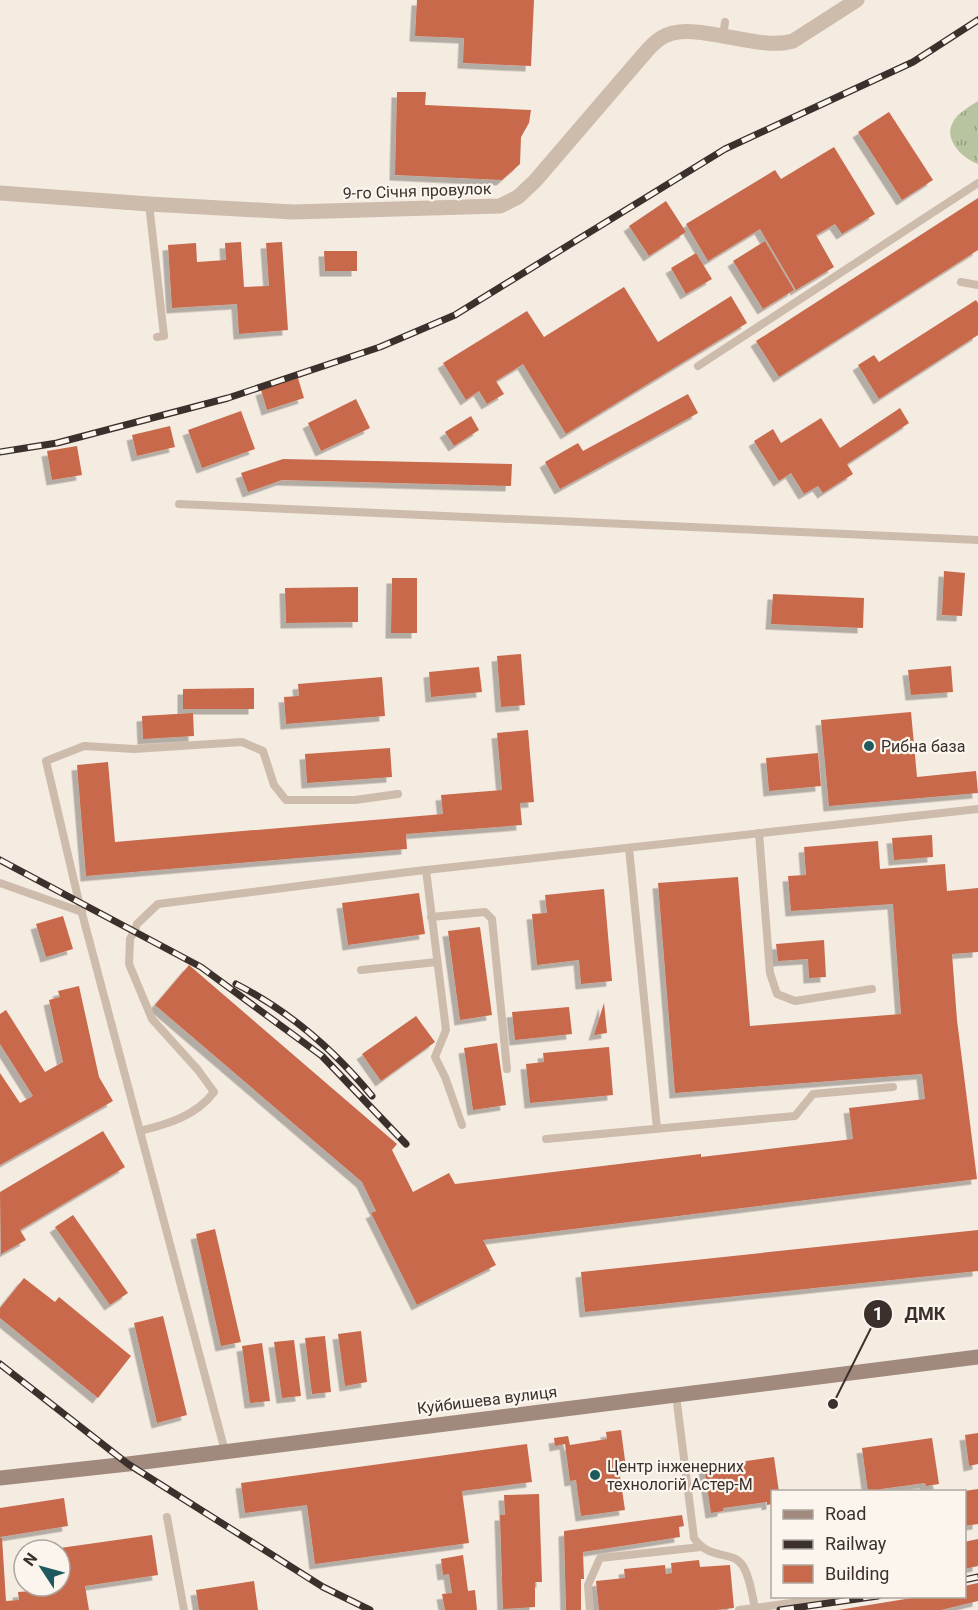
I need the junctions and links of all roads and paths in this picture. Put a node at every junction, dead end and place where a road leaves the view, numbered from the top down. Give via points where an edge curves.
1 (857, 0) edge
2 (978, 183) edge
3 (0, 193) edge
4 (149, 204) junction
5 (961, 282) dead end
6 (978, 285) edge
7 (157, 337) dead end
8 (698, 366) dead end
9 (179, 504) dead end
10 (978, 540) edge
11 (398, 794) dead end
12 (978, 809) edge
13 (759, 833) junction
14 (629, 848) junction
15 (426, 870) junction
16 (0, 883) edge
17 (82, 912) junction
18 (431, 917) junction
19 (437, 962) junction
20 (361, 970) dead end
21 (872, 989) dead end
22 (507, 1069) dead end
23 (893, 1087) dead end
24 (462, 1125) dead end
25 (657, 1128) junction
26 (140, 1131) junction
27 (546, 1139) dead end
28 (978, 1357) edge
29 (676, 1395) junction
30 (225, 1451) junction
31 (0, 1478) edge
32 (167, 1517) dead end
33 (701, 1547) junction
34 (827, 1598) edge
35 (755, 1608) junction
36 (184, 1610) edge
37 (590, 1610) edge
38 (740, 1610) edge

1 - 4 street, 9-го Січня провулок via 783,44 769,44 724,29 662,37 535,181 518,197 500,206 293,212
2 - 8 lane
3 - 4 street, 9-го Січня провулок
4 - 7 lane via 164,336
5 - 6 lane
9 - 10 lane
11 - 17 lane via 355,800 286,800 274,784 263,751 242,742 134,748 84,746 46,761
12 - 13 lane
13 - 14 lane
13 - 21 lane via 770,974 777,994 795,1001
14 - 15 lane
14 - 25 lane
15 - 18 lane
15 - 26 lane via 158,904 137,924 130,939 129,964 152,1019 214,1092 204,1104 171,1124
16 - 17 lane
17 - 26 lane
18 - 19 lane
18 - 22 lane via 485,912 492,919
19 - 20 lane
19 - 24 lane via 446,1030 435,1057
23 - 25 lane via 813,1094 795,1116
25 - 27 lane
26 - 30 lane
28 - 29 main road, Куйбишева вулиця
29 - 30 main road, Куйбишева вулиця
29 - 33 lane via 694,1538
30 - 31 main road, Куйбишева вулиця
32 - 36 lane
33 - 35 lane via 737,1559 744,1567
33 - 37 lane via 600,1558 588,1585
34 - 35 lane
35 - 38 lane

